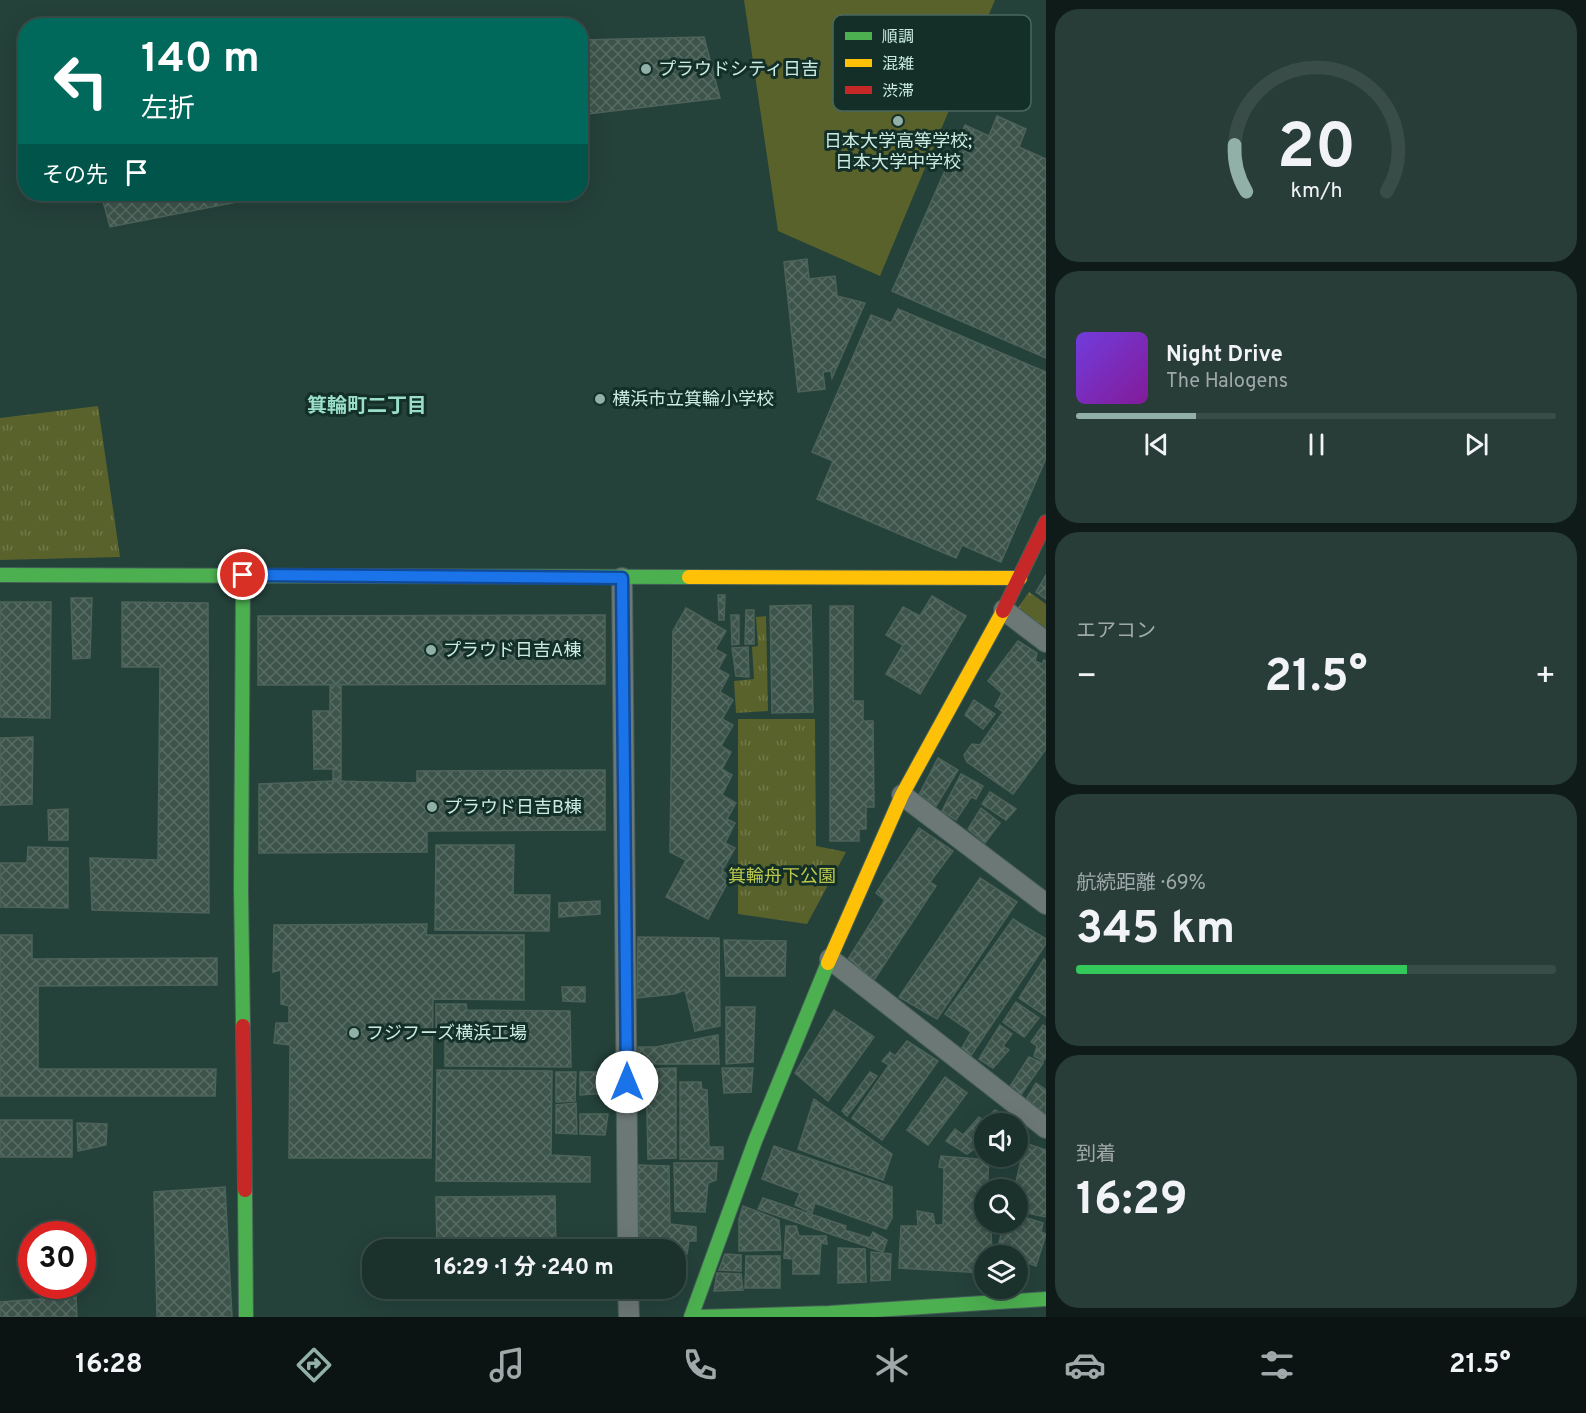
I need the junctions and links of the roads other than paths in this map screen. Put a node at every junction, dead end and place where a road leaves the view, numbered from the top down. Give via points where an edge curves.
1 (1046, 522) edge
2 (0, 575) edge
3 (243, 575) junction
4 (622, 578) junction
5 (1020, 578) junction
6 (1004, 610) junction
7 (1046, 642) edge
8 (902, 795) junction
9 (1046, 904) edge
10 (830, 959) junction
11 (1046, 1128) edge
12 (628, 1239) edge
13 (628, 1299) edge
14 (1046, 1299) edge
15 (829, 1315) edge
16 (246, 1317) edge
17 (628, 1317) edge
18 (691, 1317) edge
19 (697, 1317) edge

1 - 5 street
2 - 3 street
3 - 4 street
3 - 16 street via 241,890
4 - 5 street
4 - 12 street
5 - 6 street
6 - 7 street
6 - 8 street
8 - 9 street
8 - 10 street
10 - 11 street
10 - 18 street via 755,1141
13 - 17 street
14 - 15 street
15 - 19 street

